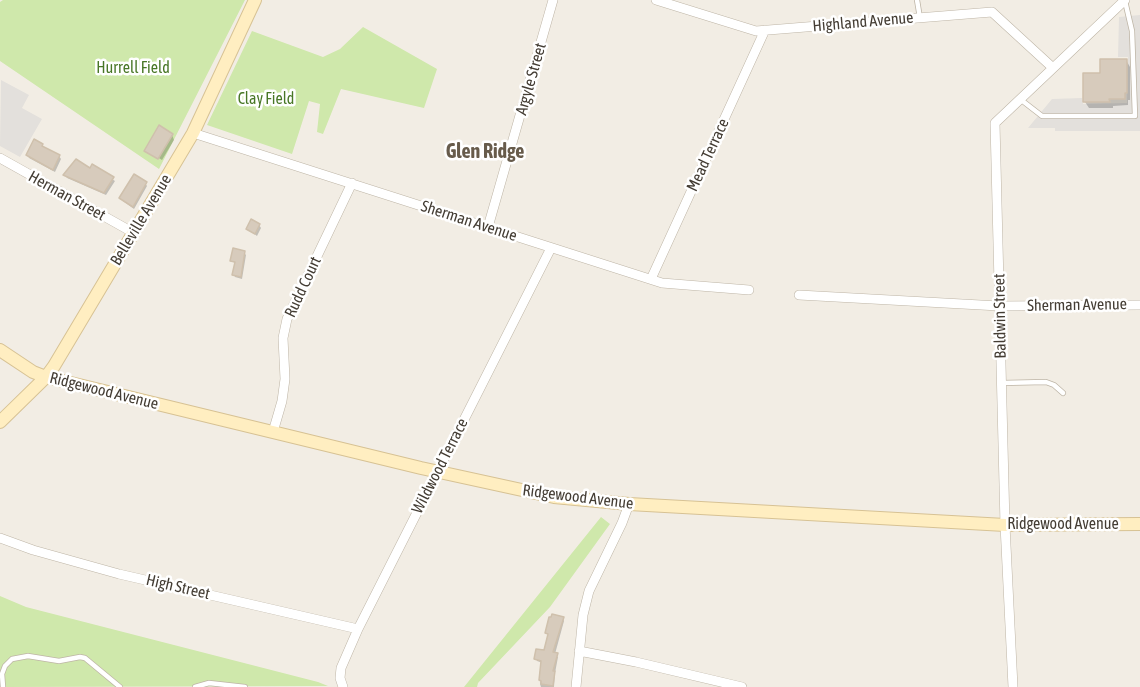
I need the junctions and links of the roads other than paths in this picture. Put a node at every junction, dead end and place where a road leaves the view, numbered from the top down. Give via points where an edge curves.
1 (255, 0) edge
2 (553, 0) edge
3 (656, 0) edge
4 (917, 0) edge
5 (1125, 0) edge
6 (990, 1) edge
7 (992, 12) junction
8 (920, 18) junction
9 (765, 30) junction
10 (1053, 68) junction
11 (1020, 99) junction
12 (193, 133) junction
13 (0, 158) edge
14 (352, 183) junction
15 (488, 227) junction
16 (134, 233) junction
17 (550, 248) junction
18 (651, 279) junction
19 (749, 290) dead end
20 (799, 295) dead end
21 (1140, 304) edge
22 (999, 306) junction
23 (0, 350) edge
24 (46, 377) junction
25 (1001, 383) junction
26 (1064, 393) dead end
27 (0, 422) edge
28 (273, 432) junction
29 (437, 471) junction
30 (624, 503) junction
31 (1140, 524) edge
32 (1005, 525) junction
33 (0, 538) edge
34 (358, 629) junction
35 (579, 651) junction
36 (3, 687) edge
37 (120, 687) edge
38 (195, 687) edge
39 (245, 687) edge
40 (343, 687) edge
41 (576, 687) edge
42 (742, 687) edge
43 (1012, 687) edge

1 - 12 street, Belleville Avenue
2 - 15 street, Argyle Street
3 - 9 street, Highland Avenue via 756,31
4 - 8 lane
5 - 10 street, Baldwin Street
5 - 11 lane via 1132,31 1135,116 1041,116
6 - 7 street
7 - 8 street, Highland Avenue
7 - 10 street
8 - 9 street, Highland Avenue
9 - 18 street, Mead Terrace
10 - 11 street, Baldwin Street
11 - 22 street, Baldwin Street via 995,123
12 - 14 street, Sherman Avenue
12 - 16 street, Belleville Avenue
13 - 16 street, Herman Street
14 - 15 street, Sherman Avenue
14 - 28 street, Rudd Court via 287,319 283,338 285,380
15 - 17 street, Sherman Avenue
16 - 24 street, Belleville Avenue
17 - 18 street, Sherman Avenue
17 - 29 street, Wildwood Terrace
18 - 19 street, Sherman Avenue
20 - 22 street, Sherman Avenue
21 - 22 street, Sherman Avenue
22 - 25 street, Baldwin Street
23 - 24 street, Ridgewood Avenue
24 - 27 street, Belleville Avenue
24 - 28 street, Ridgewood Avenue
25 - 26 lane via 1046,382
25 - 32 street, Baldwin Street
28 - 29 street, Ridgewood Avenue
29 - 30 street, Ridgewood Avenue via 539,494
29 - 34 street, Wildwood Terrace
30 - 32 street, Ridgewood Avenue
30 - 35 street via 622,523 590,591
31 - 32 street, Ridgewood Avenue
32 - 43 street, Baldwin Street
33 - 34 street, High Street via 119,574
34 - 40 street, Wildwood Terrace via 341,668
35 - 41 street
35 - 42 street
36 - 37 lane via 5,666 12,659 28,656 58,661 85,658
38 - 39 lane via 209,682

